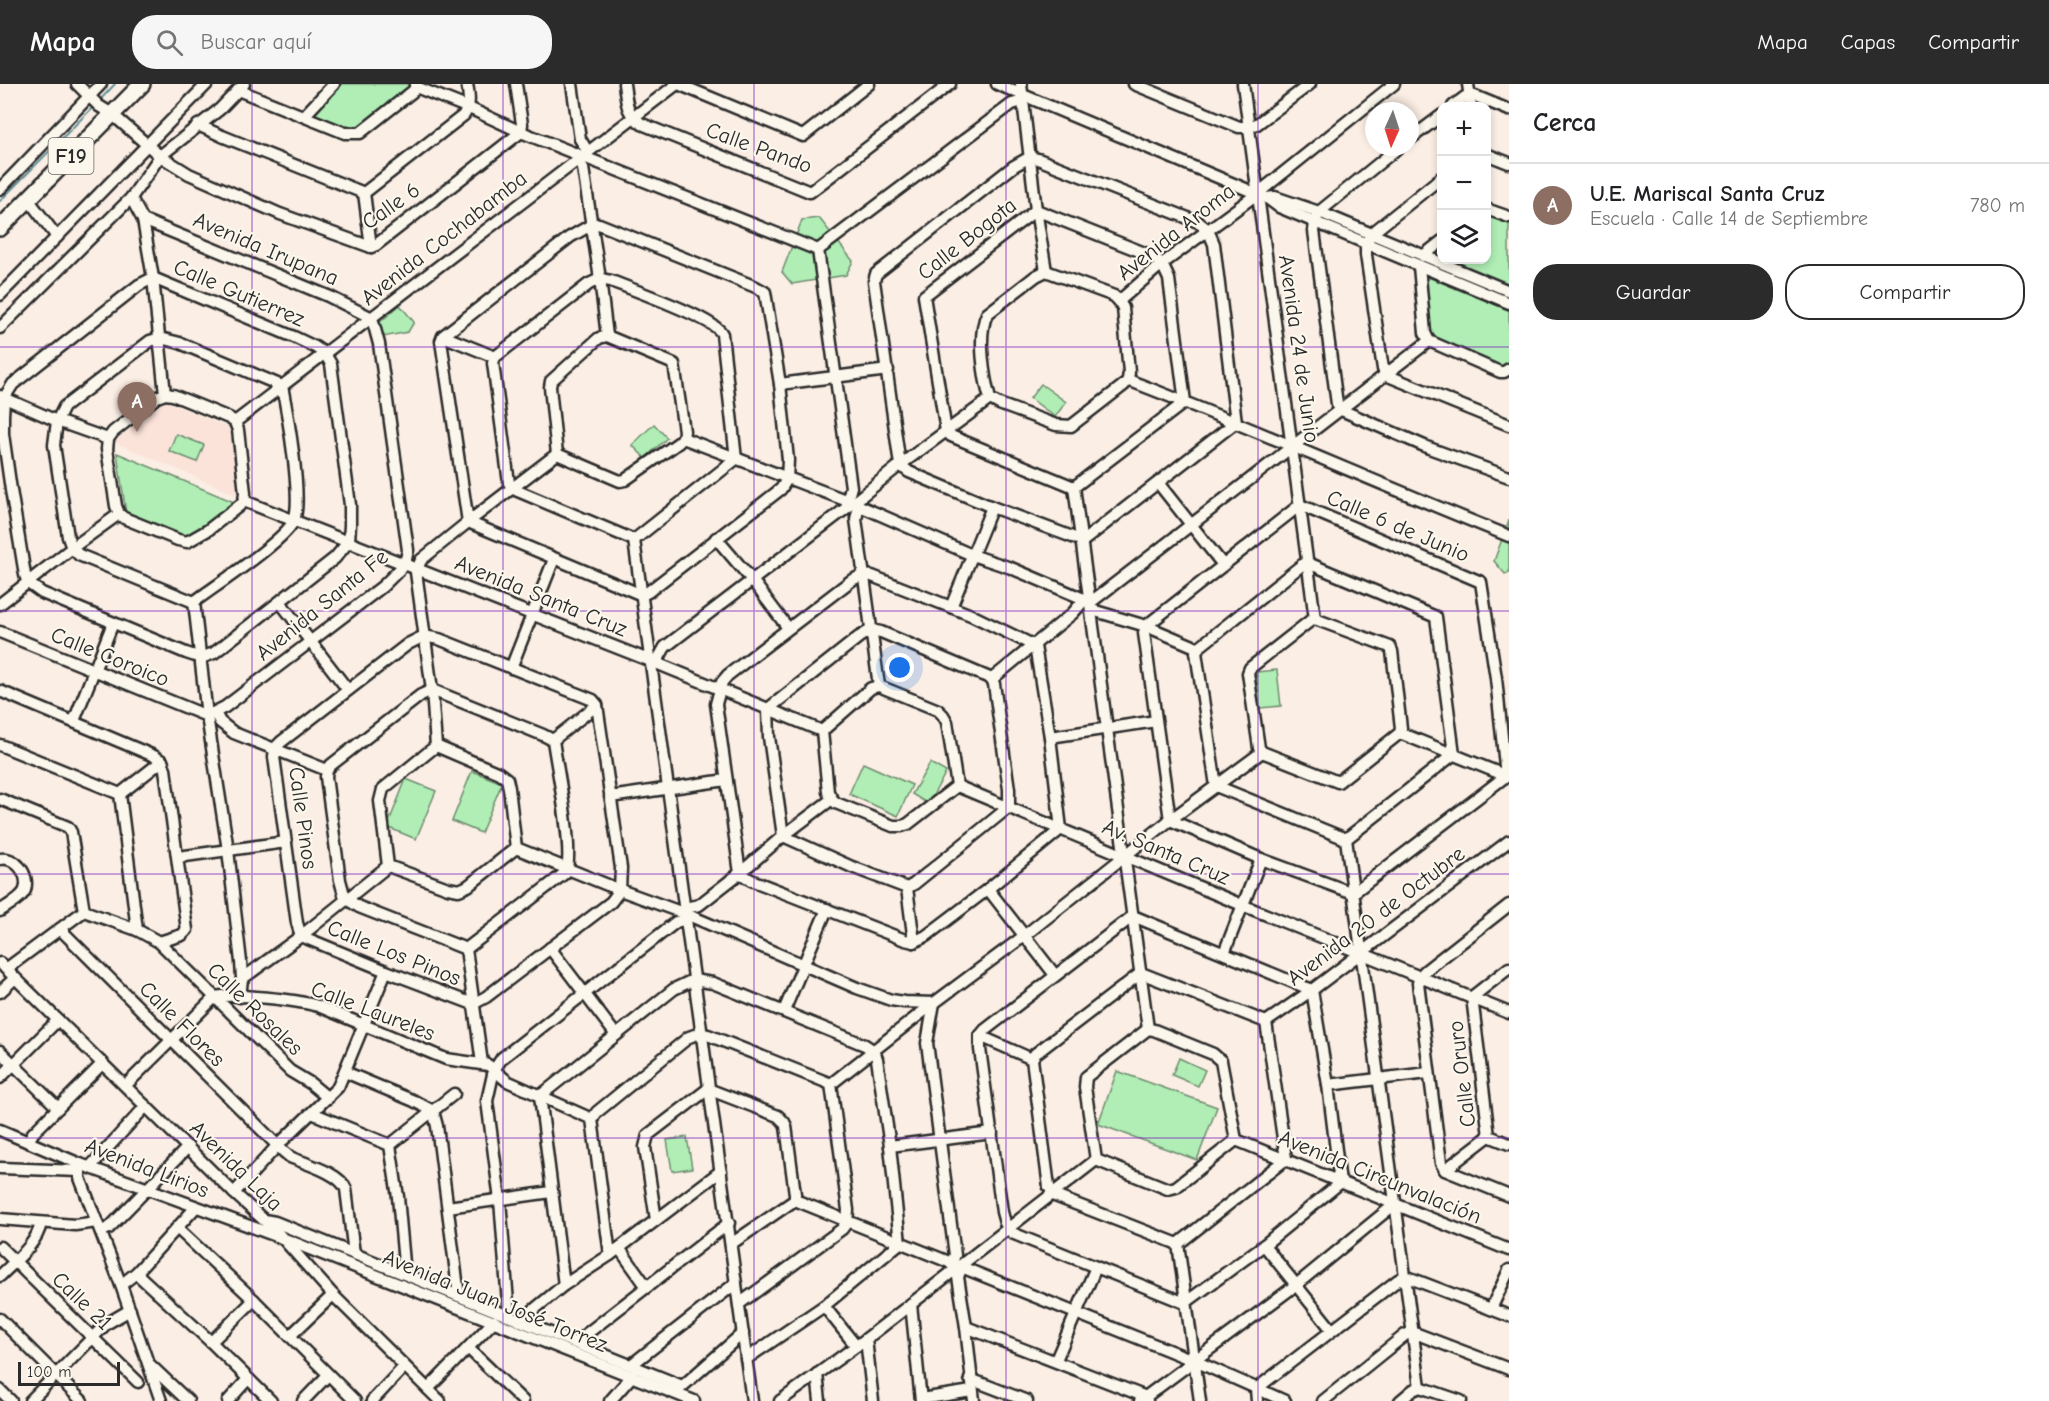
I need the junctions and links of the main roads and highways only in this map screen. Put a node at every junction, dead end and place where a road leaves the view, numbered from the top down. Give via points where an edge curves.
1 (130, 84) edge
2 (142, 84) edge
3 (100, 106) junction
4 (0, 216) edge
5 (0, 228) edge

1 - 3 highway, F19
2 - 3 highway, F19
3 - 4 highway, F19
3 - 5 highway, F19 via 28,199

